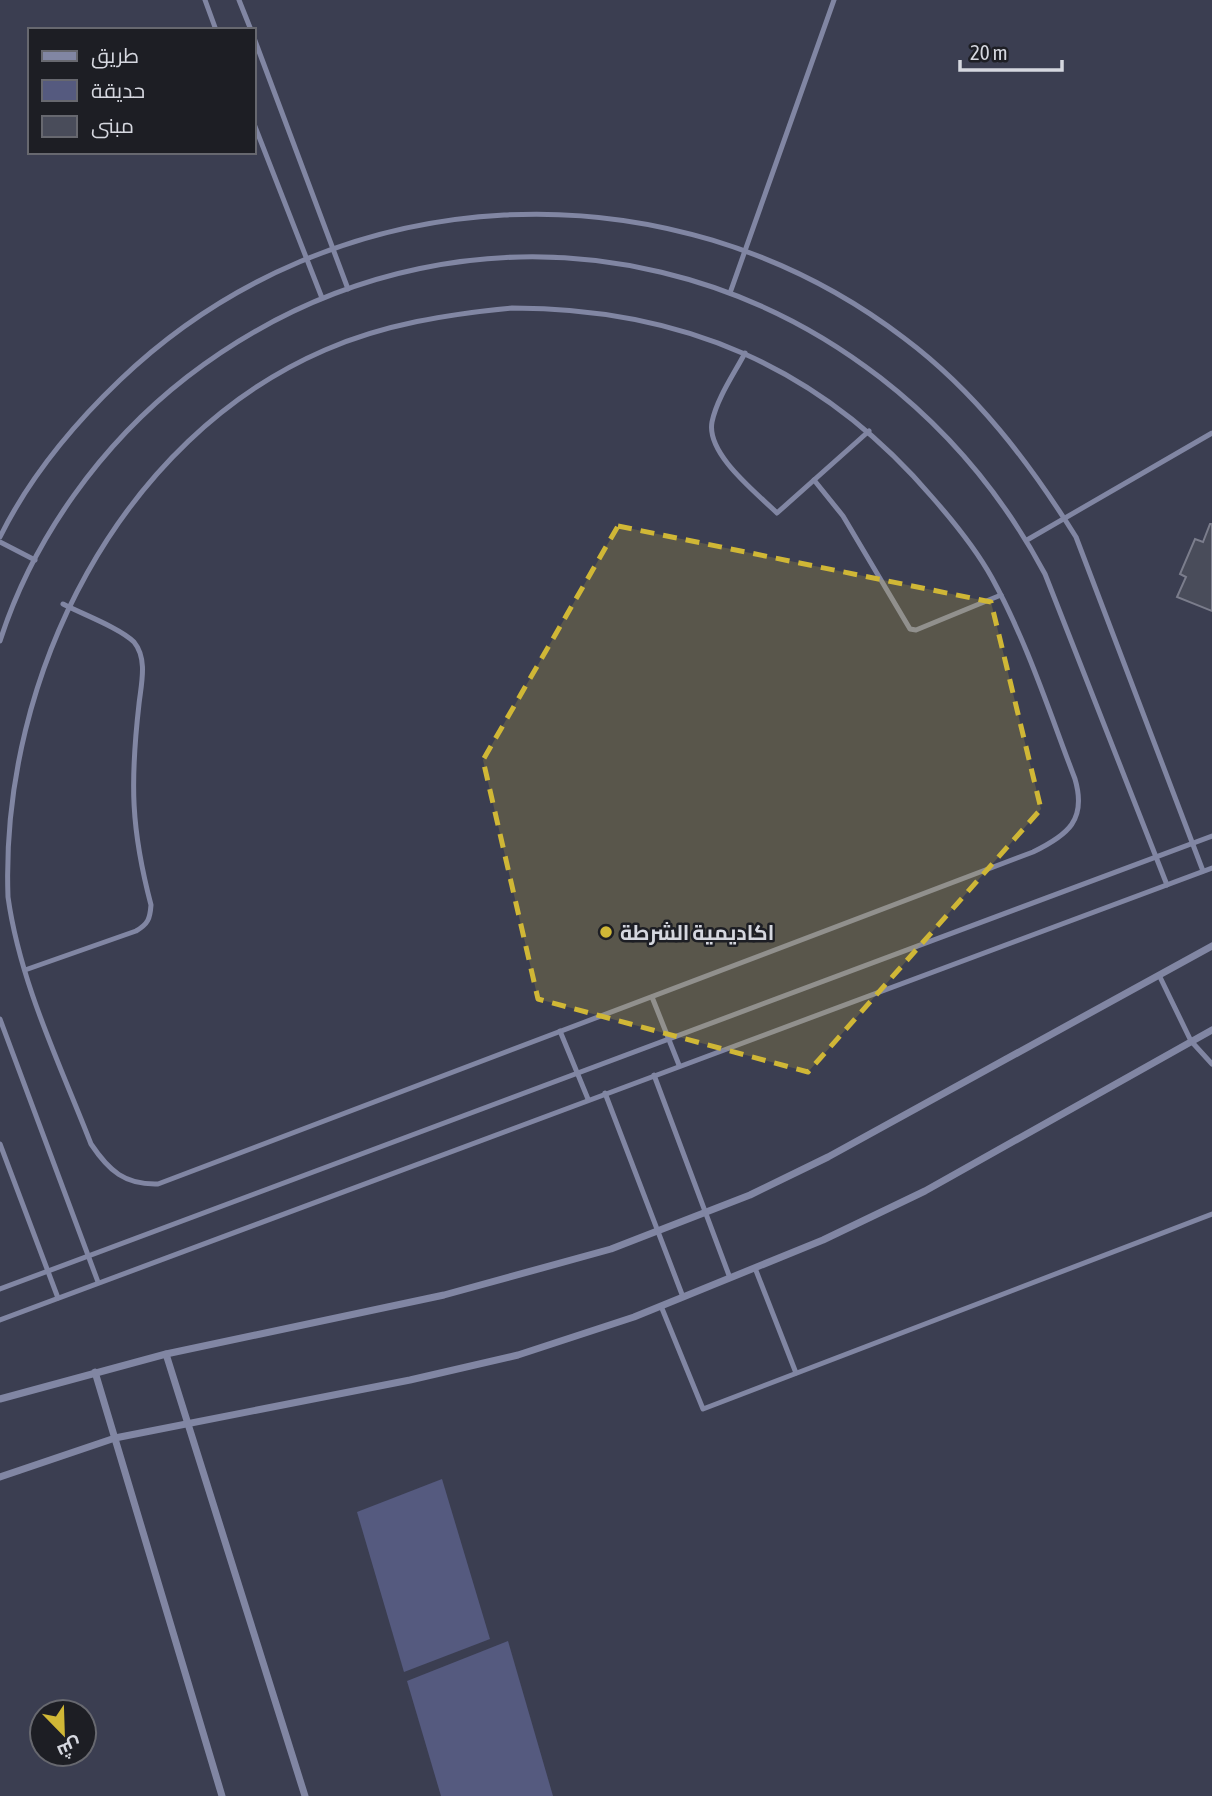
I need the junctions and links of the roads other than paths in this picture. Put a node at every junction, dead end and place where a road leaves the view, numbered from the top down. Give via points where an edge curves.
1 (205, 0) edge
2 (240, 0) edge
3 (834, 0) edge
4 (215, 28) edge
5 (250, 28) edge
6 (256, 43) edge
7 (256, 129) edge
8 (332, 248) junction
9 (744, 253) junction
10 (306, 258) junction
11 (348, 289) junction
12 (730, 293) junction
13 (322, 298) junction
14 (745, 353) junction
15 (869, 431) junction
16 (1212, 433) edge
17 (814, 480) junction
18 (1065, 518) junction
19 (0, 539) edge
20 (1027, 540) junction
21 (35, 560) junction
22 (1001, 595) junction
23 (63, 604) junction
24 (0, 642) edge
25 (34, 673) dead end
26 (18, 723) dead end
27 (1212, 836) edge
28 (1193, 843) junction
29 (1156, 856) junction
30 (1212, 868) edge
31 (1203, 871) junction
32 (1167, 885) junction
33 (1212, 946) edge
34 (24, 970) junction
35 (1159, 975) junction
36 (652, 997) junction
37 (0, 1019) edge
38 (1212, 1030) edge
39 (560, 1031) junction
40 (668, 1038) junction
41 (1191, 1041) junction
42 (1212, 1064) edge
43 (679, 1065) junction
44 (576, 1072) junction
45 (654, 1074) junction
46 (605, 1093) junction
47 (587, 1099) junction
48 (0, 1144) edge
49 (705, 1212) junction
50 (1212, 1214) edge
51 (658, 1231) junction
52 (88, 1255) junction
53 (755, 1268) junction
54 (48, 1270) junction
55 (730, 1278) junction
56 (98, 1282) junction
57 (0, 1289) edge
58 (683, 1297) junction
59 (58, 1298) junction
60 (661, 1306) junction
61 (0, 1320) edge
62 (166, 1354) junction
63 (95, 1372) junction
64 (796, 1373) junction
65 (0, 1399) edge
66 (188, 1423) junction
67 (114, 1437) junction
68 (0, 1477) edge
69 (222, 1796) edge
70 (305, 1796) edge

1 - 4 lane
2 - 5 lane
3 - 9 lane
6 - 8 lane
7 - 10 lane
8 - 9 lane via 411,226 536,212 662,226
8 - 10 lane
8 - 11 lane
9 - 12 lane
9 - 18 lane via 782,266 904,337 978,404 1014,445
10 - 13 lane
10 - 19 lane via 227,296 140,360 69,434 16,504
11 - 12 lane via 428,268 484,260 555,258 663,271
11 - 13 lane
12 - 20 lane via 833,342 890,384 972,462
13 - 21 lane via 220,352 159,399 114,444 70,502
14 - 15 lane via 788,375
14 - 17 lane via 711,425 723,459 777,513
14 - 23 lane via 684,330 615,315 548,308 457,313 325,349 225,407 192,435 140,488 97,544
15 - 17 lane
15 - 22 lane via 959,528
16 - 18 lane
17 - 22 lane via 843,516 910,629
18 - 20 lane
18 - 28 lane via 1092,575
19 - 21 lane
20 - 29 lane via 1066,620
21 - 24 lane via 11,606
22 - 36 lane via 1075,779 1079,805 1069,829 1033,852
23 - 25 lane
23 - 34 lane via 124,636 140,653 133,827 150,917 136,932
26 - 34 lane via 4,842 8,896
27 - 28 lane
28 - 29 lane
28 - 31 lane
29 - 32 lane
29 - 40 lane
30 - 31 lane
31 - 32 lane
32 - 43 lane
33 - 35 street
34 - 39 lane via 91,1144 106,1167 141,1185 158,1184
35 - 41 lane
35 - 49 street via 900,1120
36 - 39 lane
36 - 40 lane
37 - 52 lane
38 - 41 street
39 - 44 lane
40 - 43 lane
40 - 44 lane
41 - 42 lane
41 - 53 street via 925,1191
43 - 45 lane
44 - 47 lane
44 - 52 lane
45 - 46 lane
45 - 49 lane
46 - 47 lane
46 - 51 lane
47 - 56 lane
48 - 54 lane
49 - 51 street
49 - 55 lane
50 - 64 lane
51 - 58 lane
51 - 62 street via 611,1250 456,1292
52 - 54 lane
52 - 56 lane
53 - 55 street
53 - 64 lane
54 - 57 lane
54 - 59 lane
55 - 58 street
56 - 59 lane
58 - 60 street
59 - 61 lane
60 - 64 lane via 703,1409
60 - 66 street via 518,1355
62 - 63 street
62 - 66 street
63 - 65 street
63 - 67 street
66 - 67 street
66 - 70 street
67 - 68 street
67 - 69 street

